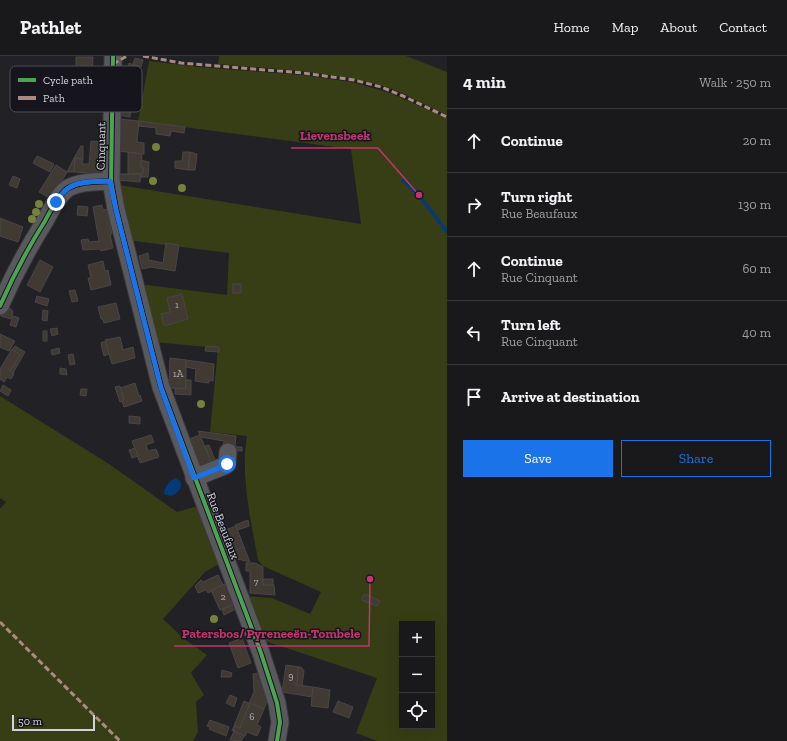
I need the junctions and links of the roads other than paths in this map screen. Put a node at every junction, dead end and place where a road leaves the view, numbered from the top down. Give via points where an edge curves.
1 (112, 112) edge
2 (110, 181) junction
3 (131, 271) joint
4 (0, 306) edge
5 (228, 452) dead end
6 (194, 478) junction
7 (277, 741) edge

1 - 2 street, Cinquant
2 - 3 street, Cinquant
2 - 4 street via 87,182 67,189 56,202 20,264
3 - 6 street, Rue Beaufaux via 161,388
5 - 6 street via 227,464
6 - 7 street, Rue Beaufaux via 261,653 277,703 280,722

